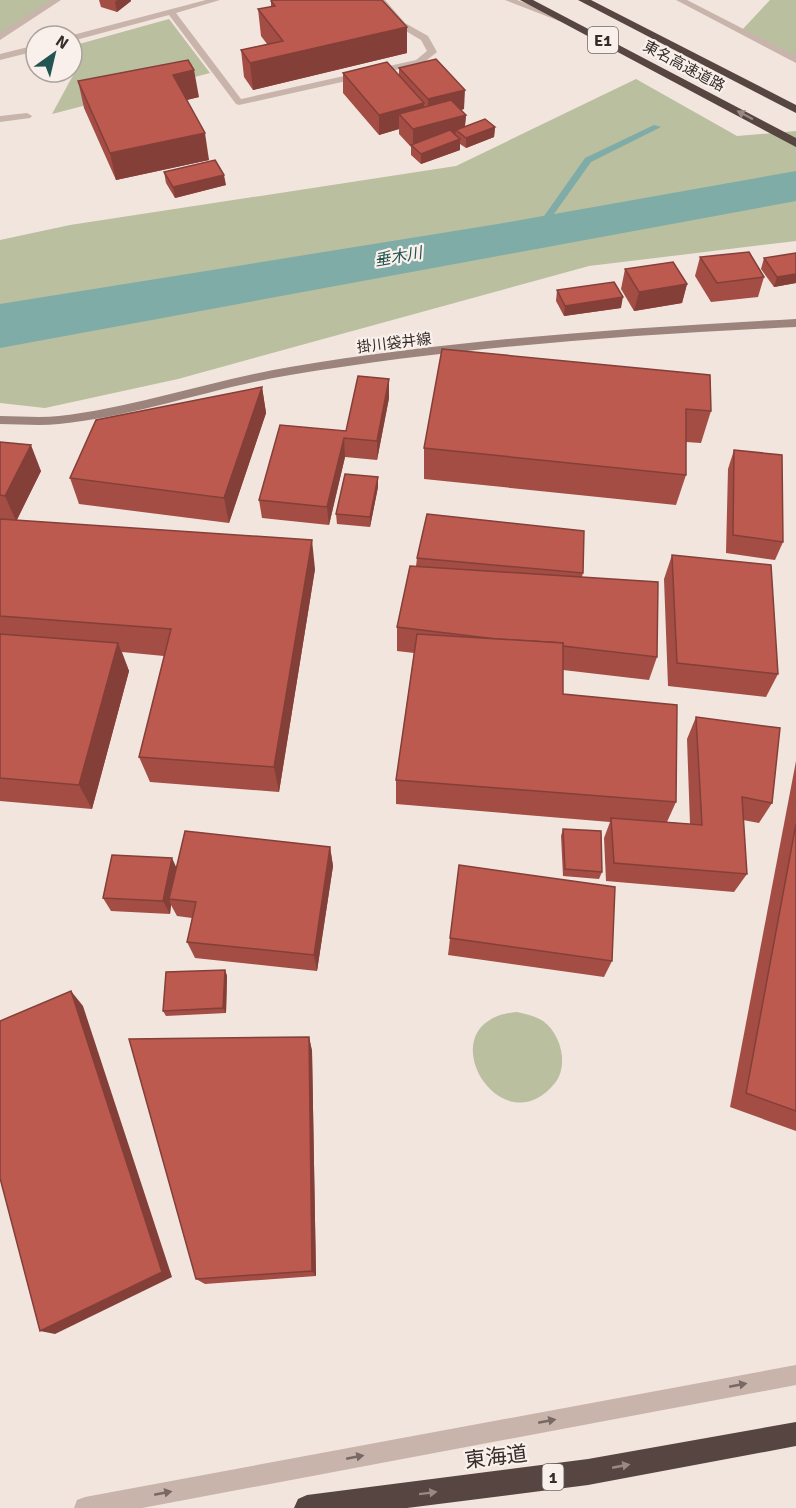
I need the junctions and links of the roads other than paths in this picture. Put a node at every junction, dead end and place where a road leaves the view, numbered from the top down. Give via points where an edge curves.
1 (57, 0) edge
2 (216, 0) edge
3 (380, 0) edge
4 (510, 0) edge
5 (525, 0) edge
6 (584, 0) edge
7 (680, 0) edge
8 (171, 12) junction
9 (568, 21) junction
10 (84, 35) edge
11 (0, 37) edge
12 (24, 51) edge
13 (0, 57) edge
14 (796, 60) edge
15 (796, 110) edge
16 (27, 116) dead end
17 (0, 119) edge
18 (796, 143) edge
19 (796, 323) edge
20 (0, 420) edge
21 (796, 1375) edge
22 (796, 1434) edge
23 (85, 1508) edge
24 (307, 1508) edge

1 - 11 street
2 - 8 street
3 - 8 street via 402,25 425,38 432,52 419,62 240,102
4 - 9 street
5 - 9 highway, 東名高速道路 / E1
6 - 15 highway, 東名高速道路 / E1
7 - 14 street
8 - 10 street
18 -> 9 highway, 東名高速道路 / E1
12 - 13 street
16 - 17 street
19 - 20 main road, 掛川袋井線 via 669,329 423,354 288,372 58,420
23 -> 21 street
24 -> 22 highway, 東海道 / 1 via 588,1472

